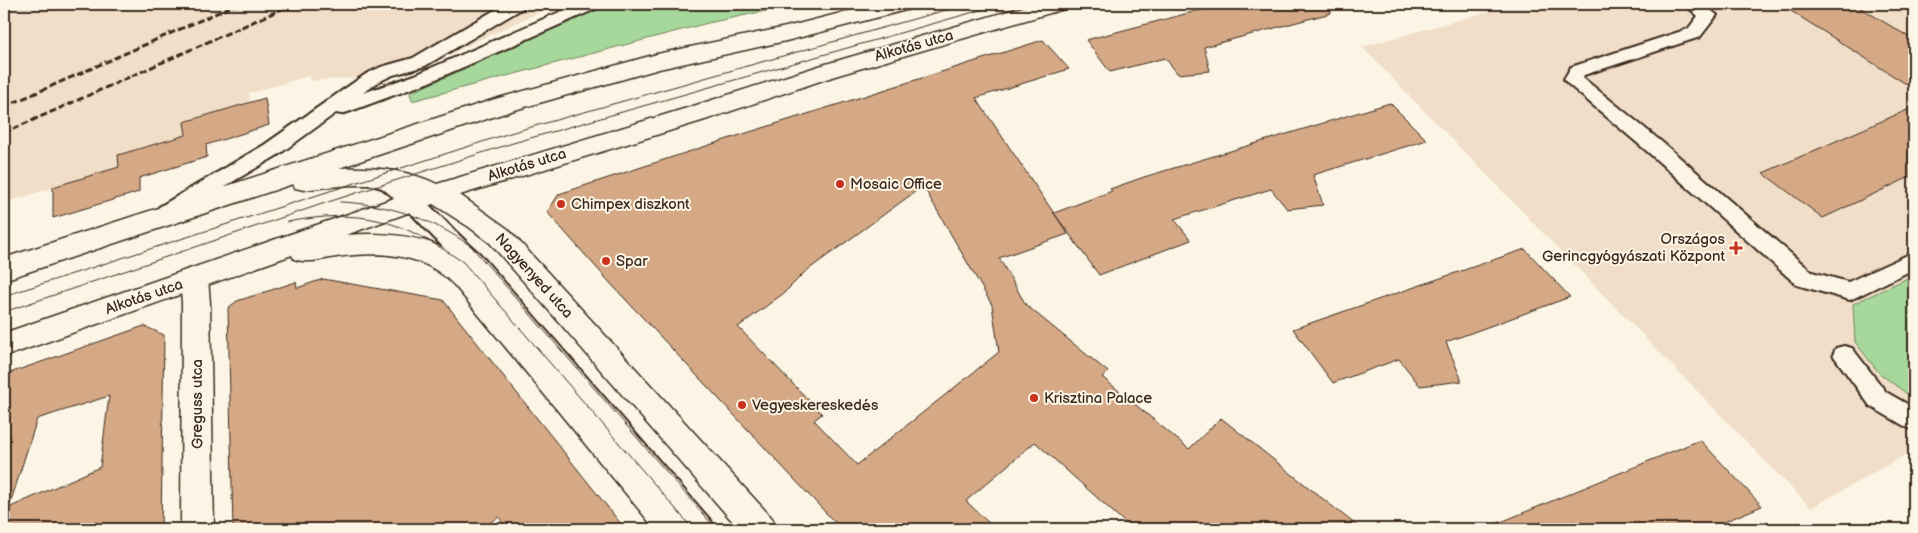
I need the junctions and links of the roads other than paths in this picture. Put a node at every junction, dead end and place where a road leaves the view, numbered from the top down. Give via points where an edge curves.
1 (517, 4) edge
2 (592, 4) edge
3 (902, 4) edge
4 (1056, 4) edge
5 (1692, 4) edge
6 (324, 113) junction
7 (229, 196) junction
8 (423, 198) junction
9 (144, 224) junction
10 (1914, 260) edge
11 (4, 269) edge
12 (203, 276) junction
13 (4, 345) edge
14 (1844, 355) dead end
15 (1914, 420) edge
16 (198, 529) edge
17 (675, 529) edge
18 (702, 529) edge
19 (760, 529) edge

1 - 6 lane via 419,62 387,70 372,78
2 - 6 lane via 421,79
3 - 7 main road via 813,28 657,62 538,94 442,123
4 - 8 main road, Alkotás utca via 827,71
5 - 10 lane via 1708,16 1694,33 1577,71 1573,79 1805,279 1850,291
6 - 9 lane via 242,168
7 - 8 main road, Nagyenyed utca via 319,178 371,178 400,180
7 - 9 main road
8 - 12 main road, Alkotás utca
8 - 18 lane via 450,241 472,259
8 - 19 main road, Nagyenyed utca via 481,220 499,236
9 - 11 main road
12 - 13 main road, Alkotás utca
12 - 16 main road, Greguss utca via 196,313
12 - 17 main road via 327,247 393,245 432,254 453,266
14 - 15 lane via 1878,399

